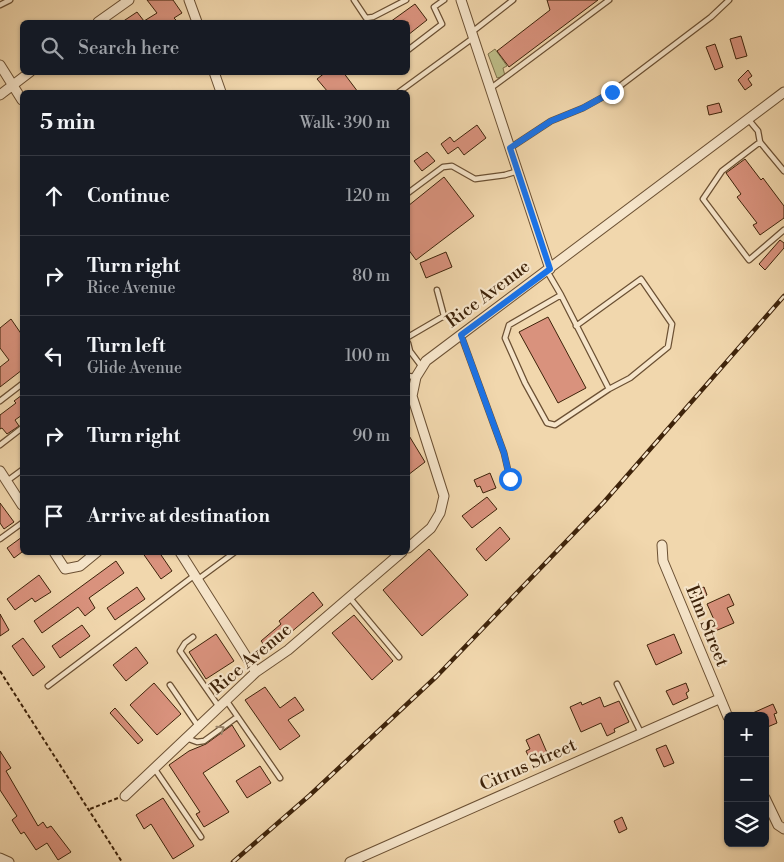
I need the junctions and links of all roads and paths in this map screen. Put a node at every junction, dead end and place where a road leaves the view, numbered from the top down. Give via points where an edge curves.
1 (10, 0) edge
2 (129, 0) edge
3 (189, 0) edge
4 (354, 0) edge
5 (406, 0) edge
6 (444, 0) edge
7 (461, 0) edge
8 (513, 0) edge
9 (609, 0) edge
10 (729, 0) edge
11 (0, 5) edge
12 (101, 20) edge
13 (196, 20) edge
14 (473, 35) junction
15 (410, 48) edge
16 (0, 66) edge
17 (26, 75) edge
18 (215, 75) edge
19 (13, 85) junction
20 (490, 88) junction
21 (220, 90) edge
22 (402, 90) edge
23 (784, 92) edge
24 (0, 94) edge
25 (20, 97) edge
26 (748, 119) junction
27 (760, 142) junction
28 (510, 148) junction
29 (518, 171) junction
30 (784, 171) edge
31 (410, 192) edge
32 (784, 230) edge
33 (549, 270) junction
34 (437, 290) dead end
35 (561, 295) junction
36 (576, 326) junction
37 (461, 335) junction
38 (410, 336) edge
39 (410, 350) edge
40 (422, 366) junction
41 (412, 376) edge
42 (20, 386) edge
43 (609, 389) junction
44 (0, 401) edge
45 (20, 430) edge
46 (0, 445) edge
47 (0, 471) edge
48 (20, 471) edge
49 (510, 479) dead end
50 (7, 481) junction
51 (20, 502) edge
52 (20, 524) edge
53 (0, 539) edge
54 (662, 545) dead end
55 (410, 546) edge
56 (56, 555) edge
57 (93, 555) edge
58 (182, 555) edge
59 (230, 555) edge
60 (399, 555) edge
61 (196, 578) junction
62 (349, 598) junction
63 (193, 637) dead end
64 (399, 657) dead end
65 (0, 671) edge
66 (256, 672) junction
67 (617, 684) dead end
68 (170, 685) dead end
69 (48, 686) dead end
70 (720, 699) junction
71 (222, 704) junction
72 (726, 712) edge
73 (238, 717) junction
74 (198, 726) junction
75 (641, 733) junction
76 (186, 738) junction
77 (154, 768) junction
78 (280, 778) dead end
79 (125, 796) joint
80 (767, 802) edge
81 (90, 809) junction
82 (784, 829) edge
83 (201, 837) dead end
84 (0, 858) edge
85 (9, 862) edge
86 (122, 862) edge
87 (350, 862) edge

1 - 11 lane
2 - 12 street
3 - 13 street
4 - 5 lane via 366,18
6 - 15 lane via 434,7 442,24
7 - 14 street
8 - 14 lane
9 - 20 lane
10 - 28 lane via 612,92 551,121
14 - 20 street
14 - 22 lane
16 - 19 street
17 - 19 street
18 - 21 street
19 - 24 street
19 - 25 street
20 - 28 street
23 - 26 street, Rice Avenue
26 - 27 lane via 758,130
26 - 33 street, Rice Avenue
27 - 30 lane
27 - 32 lane via 722,171 703,200 749,260
28 - 29 street
29 - 31 lane via 475,179 452,166 443,167
29 - 33 street
33 - 35 lane
33 - 37 street, Rice Avenue
34 - 38 lane via 444,316
35 - 36 lane
35 - 43 lane via 508,325 505,338 525,384 548,423 555,426
36 - 43 lane
36 - 43 lane via 641,279 672,324 668,346 630,378
37 - 40 street, Rice Avenue
37 - 49 lane via 504,453
39 - 40 lane
40 - 41 street, Rice Avenue
41 - 55 street, Rice Avenue via 412,396 444,496 440,514 431,528
42 - 44 lane
45 - 46 lane
47 - 50 street
48 - 50 lane
50 - 51 street
52 - 53 lane
54 - 70 street, Elm Street via 663,561
56 - 57 street via 64,569 80,566
58 - 61 street
59 - 61 lane
60 - 62 street, Rice Avenue
61 - 66 street
61 - 69 lane
62 - 64 lane
62 - 66 street, Rice Avenue via 288,650
63 - 71 lane via 180,651
65 - 81 path
66 - 71 street, Rice Avenue
67 - 75 lane
68 - 74 lane
70 - 72 street, Elm Street
70 - 75 street, Citrus Street
71 - 73 lane
71 - 74 street, Rice Avenue
76 -> 73 lane via 204,741
73 - 78 lane
74 - 76 street, Rice Avenue
75 - 87 street, Citrus Street
76 - 77 street, Rice Avenue
77 - 79 street, Rice Avenue
77 - 83 lane
79 - 81 path
80 - 82 street via 778,825
81 - 86 path
84 - 85 street

